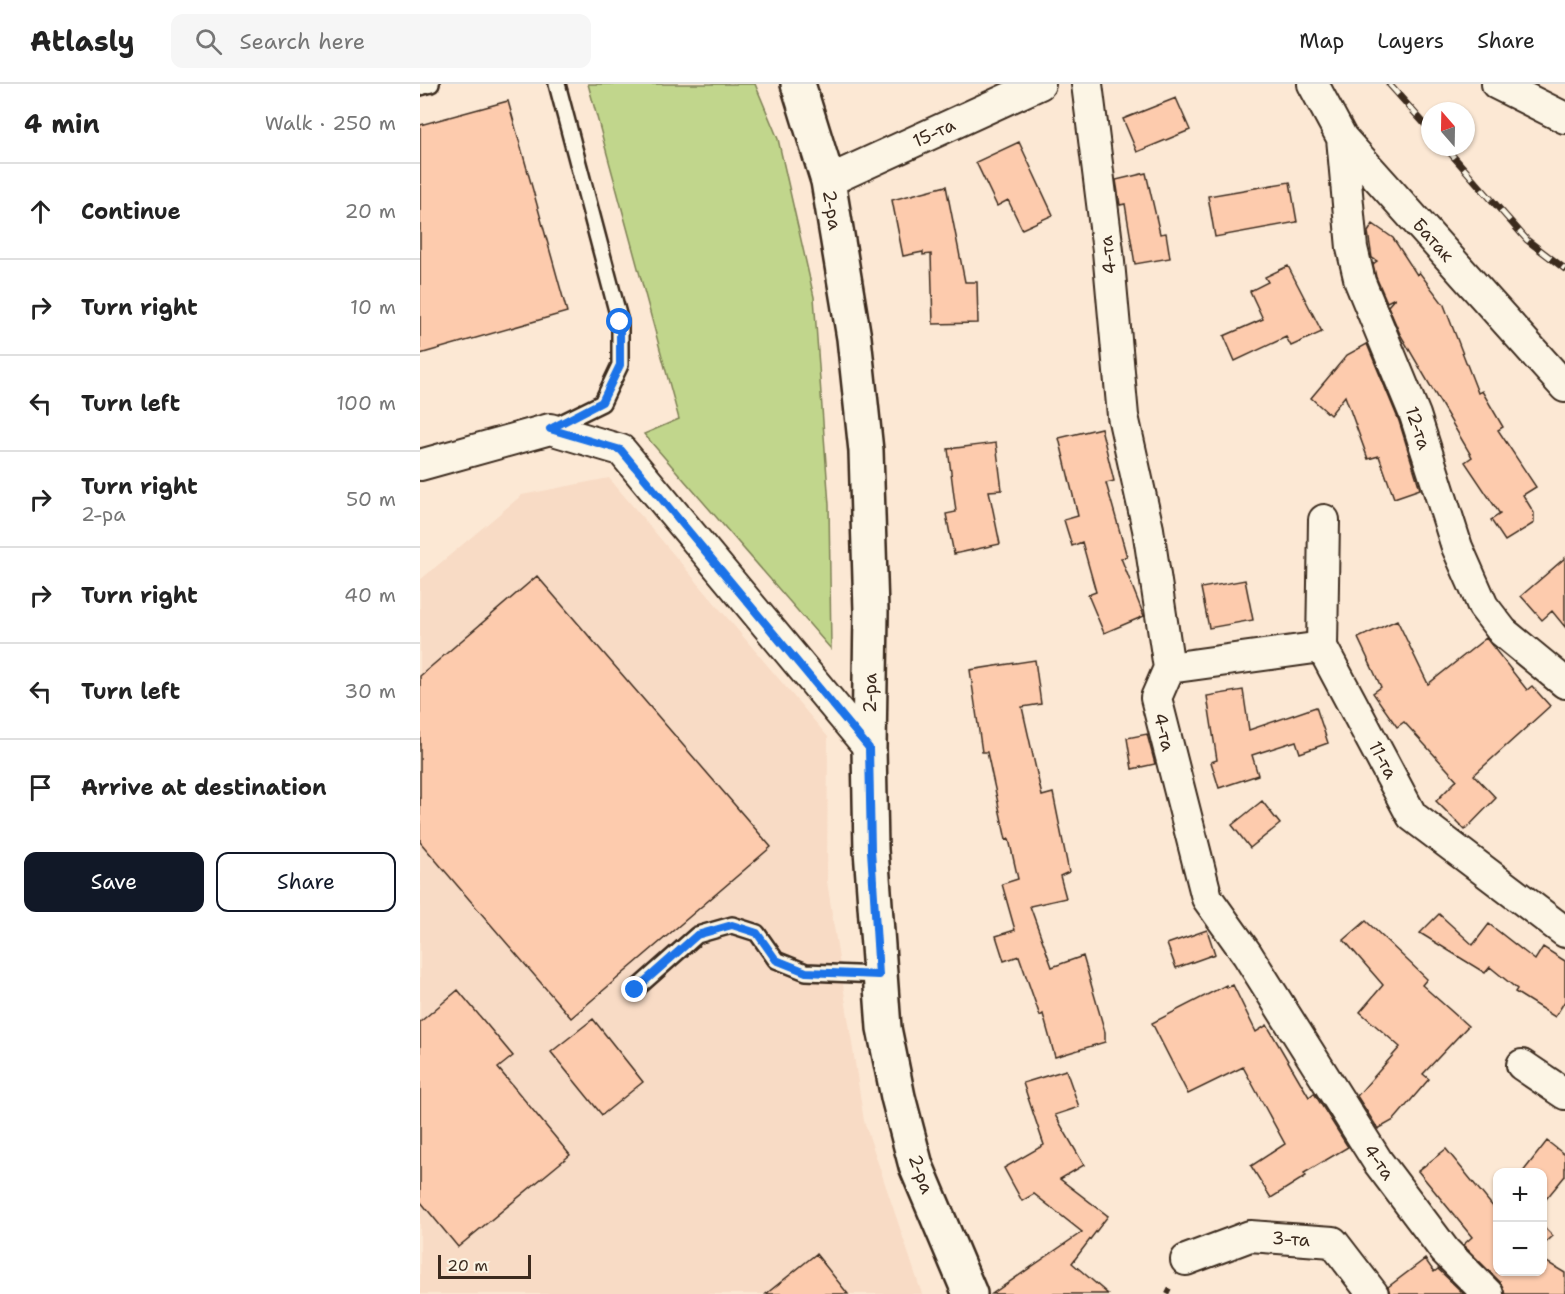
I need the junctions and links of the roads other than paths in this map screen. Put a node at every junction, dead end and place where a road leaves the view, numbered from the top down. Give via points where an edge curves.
1 (431, 84) edge
2 (557, 84) edge
3 (798, 84) edge
4 (1040, 84) edge
5 (1087, 84) edge
6 (1313, 84) edge
7 (1497, 84) edge
8 (420, 87) edge
9 (1565, 118) edge
10 (1341, 138) junction
11 (828, 181) junction
12 (1565, 387) edge
13 (550, 429) junction
14 (420, 465) edge
15 (1324, 520) dead end
16 (1322, 647) junction
17 (1169, 668) junction
18 (1565, 683) edge
19 (869, 748) junction
20 (1565, 932) edge
21 (879, 975) junction
22 (635, 990) dead end
23 (1522, 1065) dead end
24 (1565, 1094) edge
25 (1186, 1260) dead end
26 (970, 1294) edge
27 (1373, 1294) edge
28 (1488, 1294) edge

1 - 8 lane
2 - 13 lane via 620,322 620,365 602,402
3 - 11 main road, 2-ра
4 - 11 street, 15-та
5 - 17 street, 4-та via 1123,416 1148,529
6 - 10 street, Батак
7 - 9 street
10 - 12 street, Батак
10 - 18 street, 12-та via 1352,248 1360,282 1415,415 1457,547 1483,606 1503,632
11 - 19 main road, 2-ра via 854,338 866,450 871,611
13 - 14 street
13 - 19 street via 621,450
15 - 16 street, 11-та
16 - 17 street
16 - 20 street, 11-та via 1413,816
17 - 28 street, 4-та via 1156,698 1207,898 1247,954 1378,1162 1445,1251
19 - 21 main road, 2-ра
21 - 22 lane via 806,972 776,960 757,933 732,925 697,935
21 - 26 main road, 2-ра via 895,1085 916,1166
23 - 24 street
25 - 27 street, 3-та via 1250,1236 1333,1242

